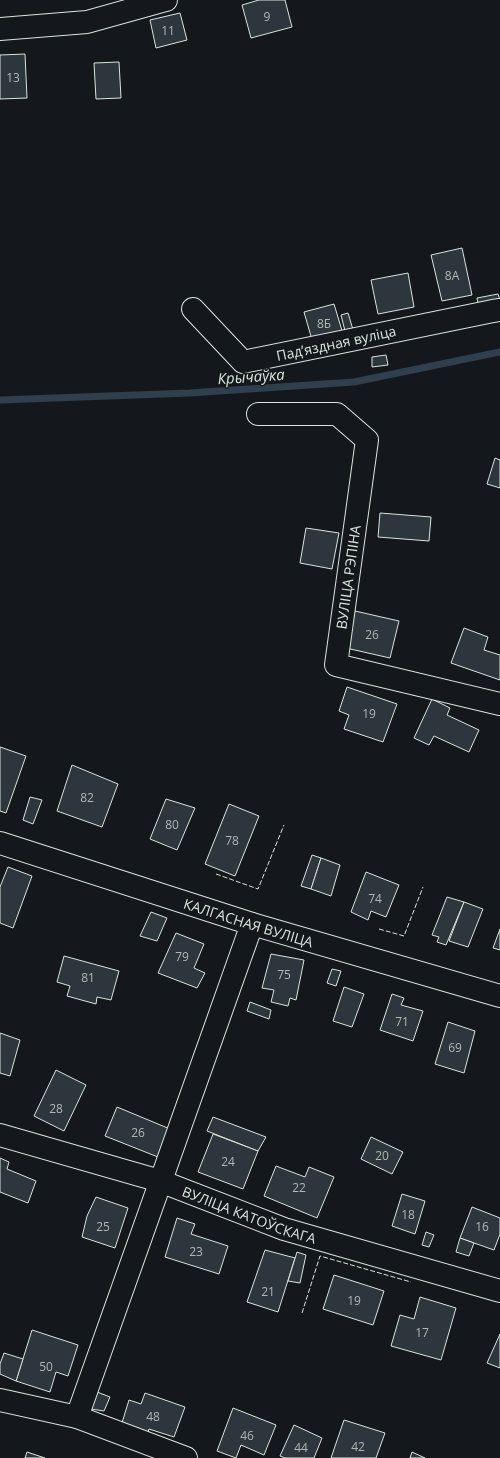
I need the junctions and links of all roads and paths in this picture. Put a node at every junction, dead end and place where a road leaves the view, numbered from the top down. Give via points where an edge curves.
1 (166, 0) edge
2 (0, 29) edge
3 (193, 309) dead end
4 (500, 310) edge
5 (258, 414) dead end
6 (500, 704) edge
7 (0, 843) edge
8 (252, 924) junction
9 (500, 996) edge
10 (0, 1135) edge
11 (160, 1181) junction
12 (500, 1291) edge
13 (0, 1400) edge
14 (77, 1417) junction
15 (186, 1458) edge

1 - 2 street via 87,22
3 - 4 street, Падʼяздная вуліца via 243,362
5 - 6 street, ВУЛІЦА РЭПІНА via 337,414 367,440 336,665
7 - 8 street, КАЛГАСНАЯ ВУЛІЦА
8 - 9 street, КАЛГАСНАЯ ВУЛІЦА
8 - 11 street
10 - 11 street, ВУЛІЦА КАТОЎСКАГА
11 - 12 street, ВУЛІЦА КАТОЎСКАГА via 284,1229
11 - 14 street
13 - 14 street
14 - 15 street

